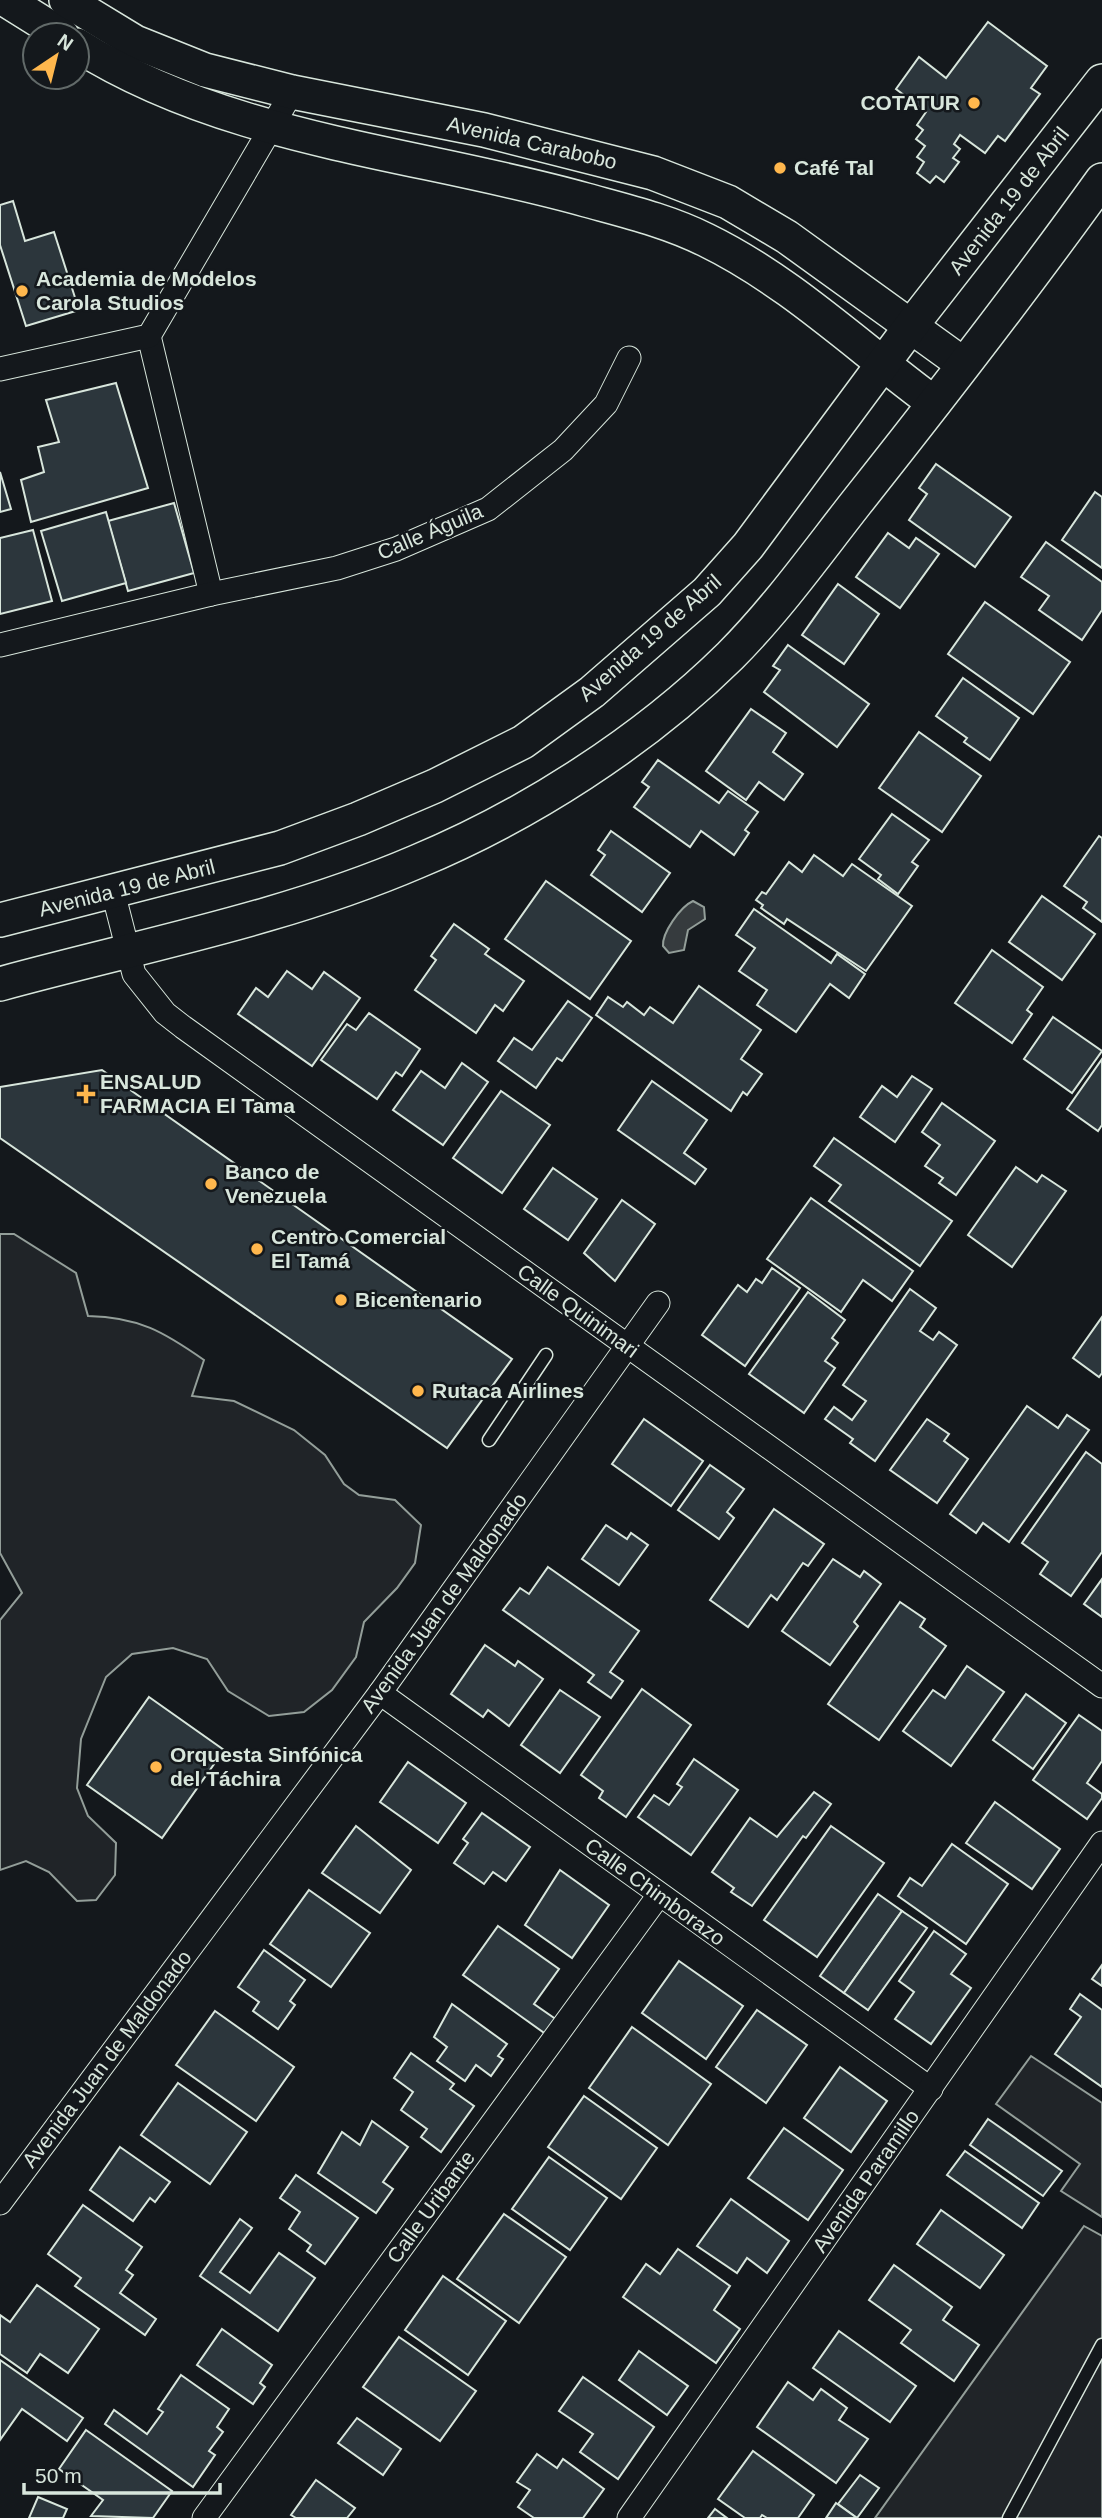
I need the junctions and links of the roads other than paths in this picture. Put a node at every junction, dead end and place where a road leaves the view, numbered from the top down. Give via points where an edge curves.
1 (6, 0) edge
2 (66, 0) edge
3 (40, 21) edge
4 (91, 53) edge
5 (1102, 81) edge
6 (292, 92) junction
7 (274, 127) junction
8 (1102, 180) edge
9 (911, 326) junction
10 (149, 336) junction
11 (629, 358) dead end
12 (963, 364) junction
13 (882, 365) junction
14 (0, 369) edge
15 (934, 403) junction
16 (211, 594) junction
17 (0, 645) edge
18 (113, 892) junction
19 (0, 920) edge
20 (129, 951) junction
21 (0, 984) edge
22 (658, 1303) dead end
23 (627, 1347) junction
24 (546, 1355) dead end
25 (489, 1440) dead end
26 (1102, 1686) edge
27 (380, 1693) junction
28 (1102, 1843) edge
29 (659, 1895) junction
30 (931, 2089) junction
31 (0, 2203) edge
32 (1102, 2345) edge
33 (204, 2518) edge
34 (629, 2518) edge
35 (1009, 2518) edge

1 - 3 main road
2 - 6 main road, Avenida Carabobo via 135,42 205,70
4 - 7 main road, Avenida Carabobo via 131,77 198,104
5 - 9 main road, Avenida 19 de Abril
6 - 7 street
6 - 9 main road, Avenida Carabobo via 484,130 653,173 728,202 787,237
7 - 10 street
7 - 13 main road, Avenida Carabobo via 551,190 705,239 763,272
8 - 12 main road
9 - 12 main road, Avenida Carabobo
9 - 13 main road, Avenida 19 de Abril
10 - 14 street
10 - 16 street
11 - 16 street, Calle Águila via 606,404 563,450 488,509 337,569
12 - 15 main road
13 - 15 main road, Avenida Carabobo
13 - 18 main road, Avenida 19 de Abril via 748,546 707,592 592,692 523,742 435,786 280,848
15 - 20 main road via 730,656 632,739 520,811 418,862 327,896
16 - 17 street, Calle Águila
18 - 19 main road, Avenida 19 de Abril
18 - 20 street, Calle Quinimari
20 - 21 main road
20 - 23 street, Calle Quinimari via 134,974 165,1013
22 - 23 street, Avenida Juan de Maldonado
23 - 26 street, Calle Quinimari
23 - 27 street, Avenida Juan de Maldonado
24 - 25 lane
27 - 29 street, Calle Chimborazo
27 - 31 street, Avenida Juan de Maldonado
28 - 30 street, Avenida Paramillo
29 - 30 street, Calle Chimborazo
29 - 33 street, Calle Uribante
30 - 34 street, Avenida Paramillo
32 - 35 lane

